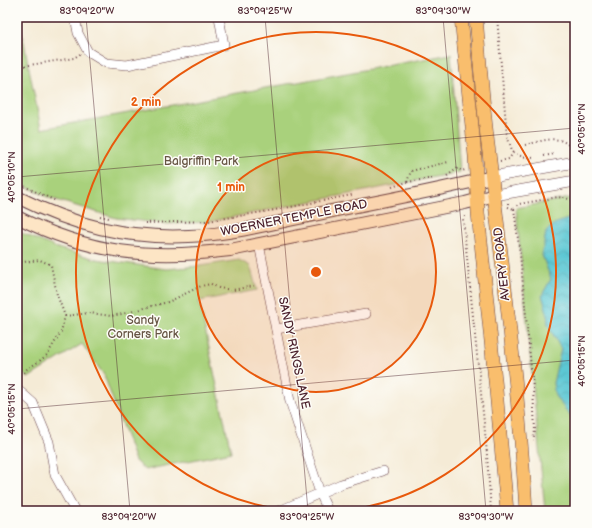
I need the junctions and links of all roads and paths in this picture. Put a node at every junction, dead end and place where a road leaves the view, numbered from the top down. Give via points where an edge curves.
1 (75, 17) edge
2 (219, 17) edge
3 (461, 17) edge
4 (476, 17) edge
5 (496, 17) edge
6 (86, 49) junction
7 (17, 67) edge
8 (525, 145) dead end
9 (574, 151) edge
10 (566, 152) dead end
11 (513, 153) junction
12 (558, 153) dead end
13 (448, 162) dead end
14 (575, 162) edge
15 (490, 164) junction
16 (476, 167) junction
17 (492, 177) junction
18 (476, 181) junction
19 (575, 181) edge
20 (408, 182) junction
21 (17, 183) edge
22 (387, 188) dead end
23 (358, 194) dead end
24 (494, 195) junction
25 (17, 197) edge
26 (478, 200) junction
27 (575, 200) edge
28 (60, 203) dead end
29 (96, 215) dead end
30 (465, 216) dead end
31 (17, 217) edge
32 (116, 219) dead end
33 (143, 224) dead end
34 (259, 244) junction
35 (17, 261) edge
36 (254, 286) dead end
37 (366, 314) dead end
38 (64, 316) junction
39 (276, 329) junction
40 (24, 374) dead end
41 (17, 389) edge
42 (533, 446) dead end
43 (383, 471) dead end
44 (320, 493) junction
45 (75, 511) edge
46 (278, 511) edge
47 (328, 511) edge
48 (491, 511) edge
49 (506, 511) edge
50 (526, 511) edge

1 - 6 street via 78,33
2 - 6 street via 224,45 127,65 106,63
3 - 16 main road, AVERY ROAD
4 - 15 main road, AVERY ROAD
5 - 11 path via 507,136
6 - 7 path via 74,58
8 - 9 path via 560,139 569,144
9 - 10 path
11 - 12 path via 532,158
11 - 15 path via 509,159
13 - 20 path via 411,171
14 - 17 street, WOERNER TEMPLE ROAD
15 - 17 main road, AVERY ROAD
16 - 18 main road, AVERY ROAD
16 - 20 path via 462,171 458,168 447,176
17 - 18 main road, WOERNER TEMPLE ROAD
17 - 24 main road, AVERY ROAD
18 - 25 main road, WOERNER TEMPLE ROAD via 256,226 190,236 132,234 91,226 60,217
18 - 26 main road, AVERY ROAD
19 - 24 street, WOERNER TEMPLE ROAD
20 - 22 path
21 - 28 path
23 - 33 path via 208,221
24 - 26 main road, WOERNER TEMPLE ROAD
24 - 50 main road, AVERY ROAD via 519,417
26 - 34 main road, WOERNER TEMPLE ROAD
26 - 49 main road, AVERY ROAD
27 - 42 path via 558,197 519,204 514,209 533,388
29 - 32 path
30 - 48 path via 462,219
31 - 34 main road, WOERNER TEMPLE ROAD via 61,237 130,253 198,254
34 - 39 street, SANDY RINGS LANE
35 - 38 path via 40,260 51,265
36 - 38 path via 232,290 211,284 201,286 168,302 122,314 111,316 90,313
37 - 39 street
38 - 40 path via 61,332 47,355
39 - 44 street, SANDY RINGS LANE via 290,401
41 - 45 street via 33,403 49,442 55,475
43 - 44 street
44 - 46 street
44 - 47 street, SANDY RINGS LANE

